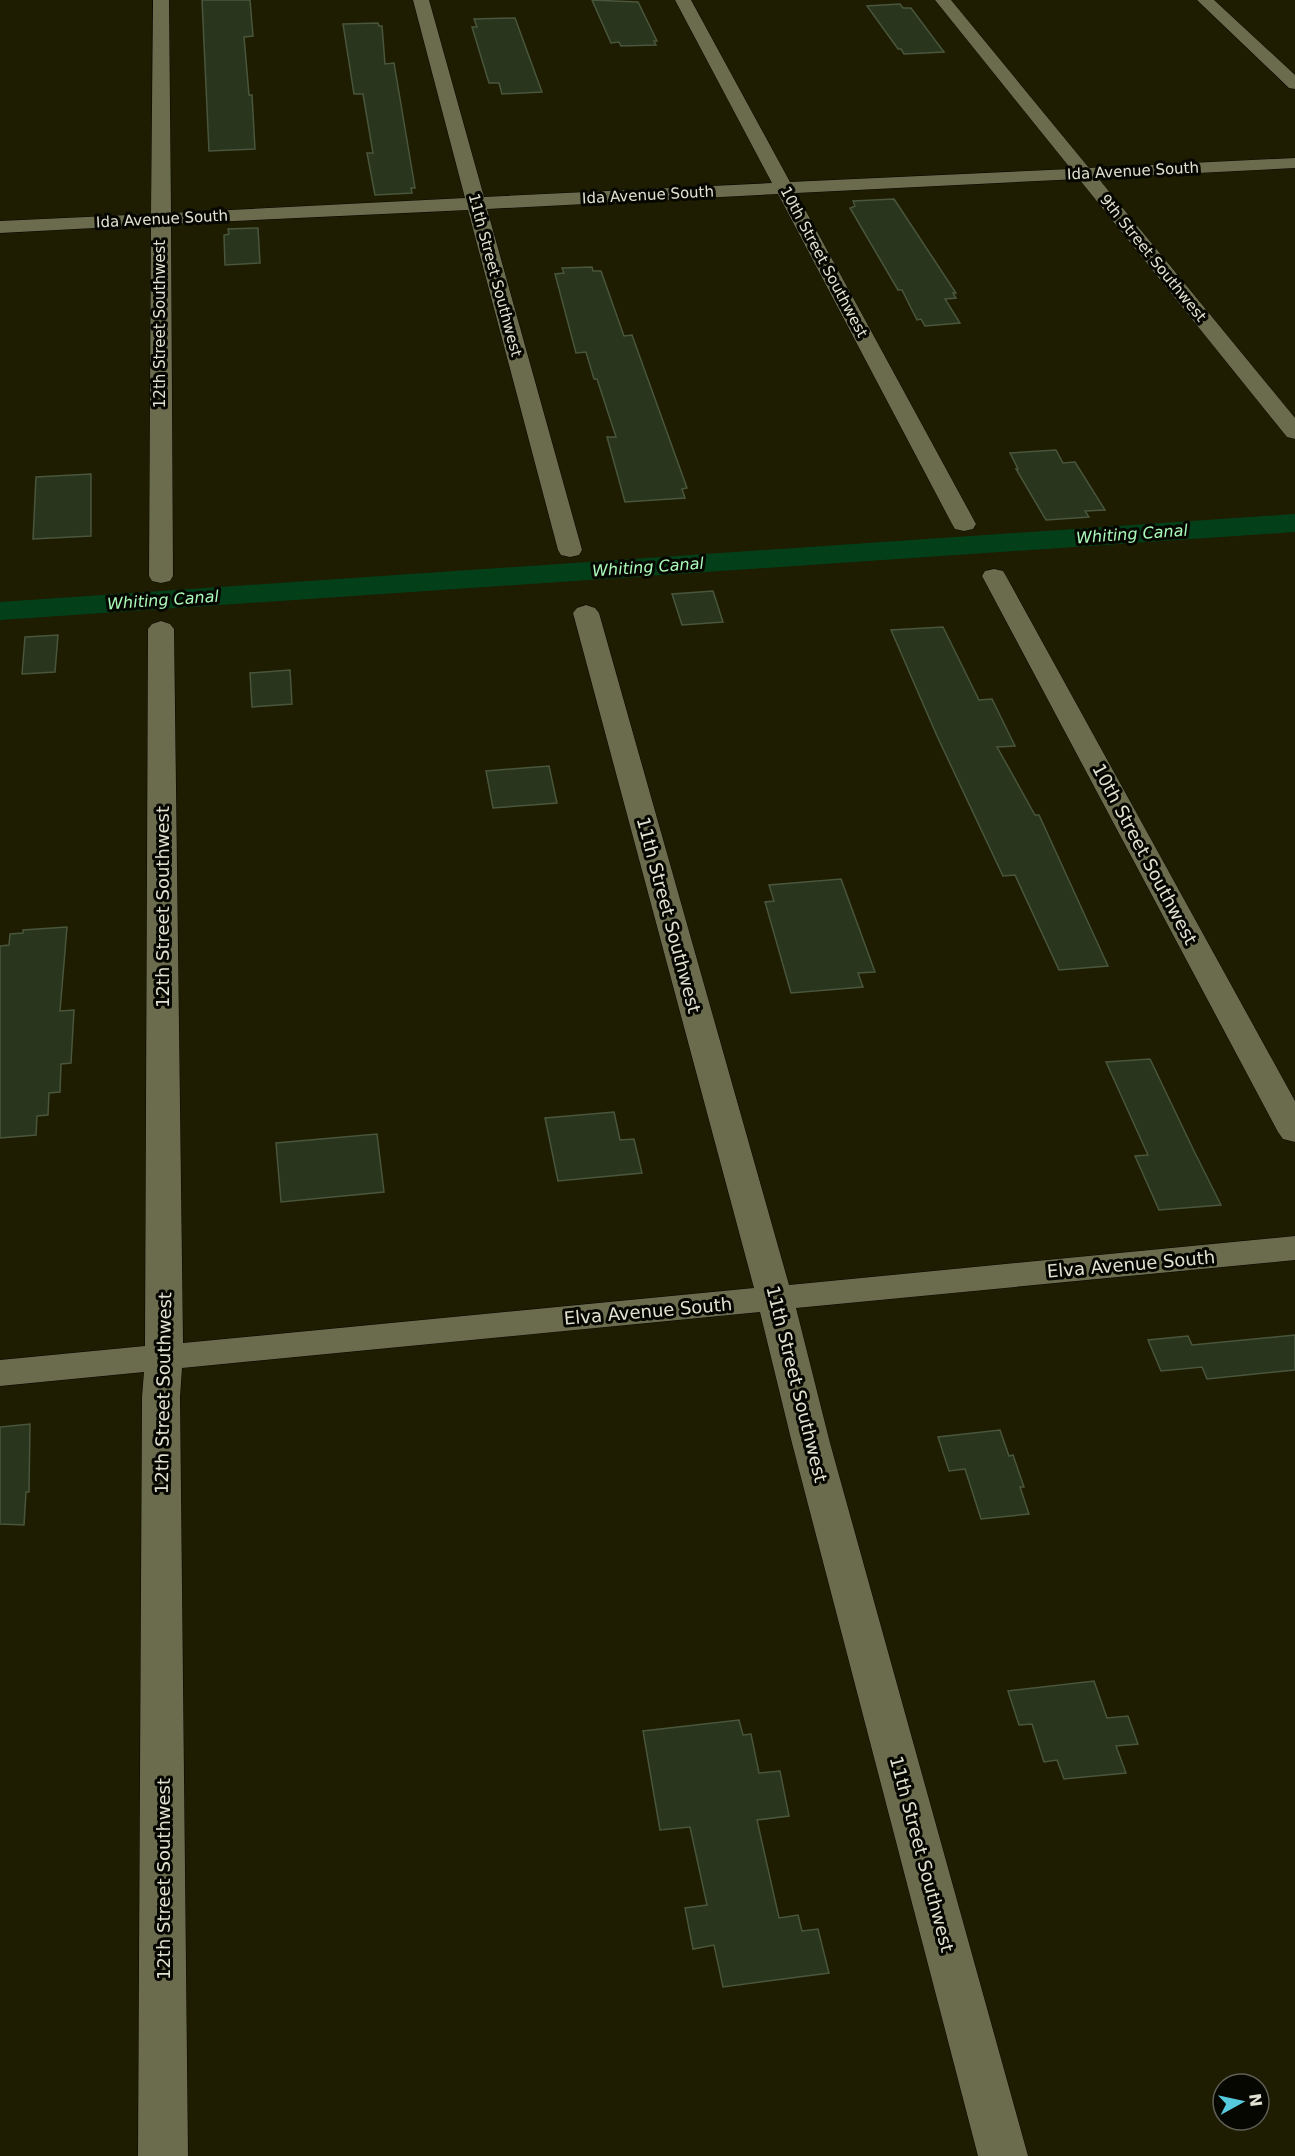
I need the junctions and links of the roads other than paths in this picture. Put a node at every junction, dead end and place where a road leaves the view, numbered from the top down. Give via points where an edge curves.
1 (160, 0) edge
2 (422, 0) edge
3 (683, 0) edge
4 (943, 0) edge
5 (1205, 0) edge
6 (1295, 84) edge
7 (1295, 163) edge
8 (1084, 174) junction
9 (785, 189) junction
10 (476, 204) junction
11 (160, 220) junction
12 (0, 227) edge
13 (1295, 432) edge
14 (964, 524) dead end
15 (570, 550) dead end
16 (161, 576) dead end
17 (994, 576) dead end
18 (586, 613) dead end
19 (161, 629) dead end
20 (1295, 1132) edge
21 (1295, 1248) edge
22 (775, 1298) junction
23 (164, 1357) junction
24 (0, 1373) edge
25 (163, 2156) edge
26 (1003, 2156) edge

1 - 11 street, 12th Street Southwest
2 - 10 street, 11th Street Southwest
3 - 9 street, 10th Street Southwest
4 - 8 street, 9th Street Southwest
5 - 6 street
7 - 8 street, Ida Avenue South
8 - 9 street, Ida Avenue South
8 - 13 street, 9th Street Southwest
9 - 10 street, Ida Avenue South
9 - 14 street, 10th Street Southwest
10 - 11 street, Ida Avenue South
10 - 15 street, 11th Street Southwest
11 - 12 street, Ida Avenue South
11 - 16 street, 12th Street Southwest
17 - 20 street, 10th Street Southwest
18 - 22 street, 11th Street Southwest
19 - 23 street, 12th Street Southwest
21 - 22 street, Elva Avenue South
22 - 23 street, Elva Avenue South
22 - 26 street, 11th Street Southwest
23 - 24 street, Elva Avenue South
23 - 25 street, 12th Street Southwest

